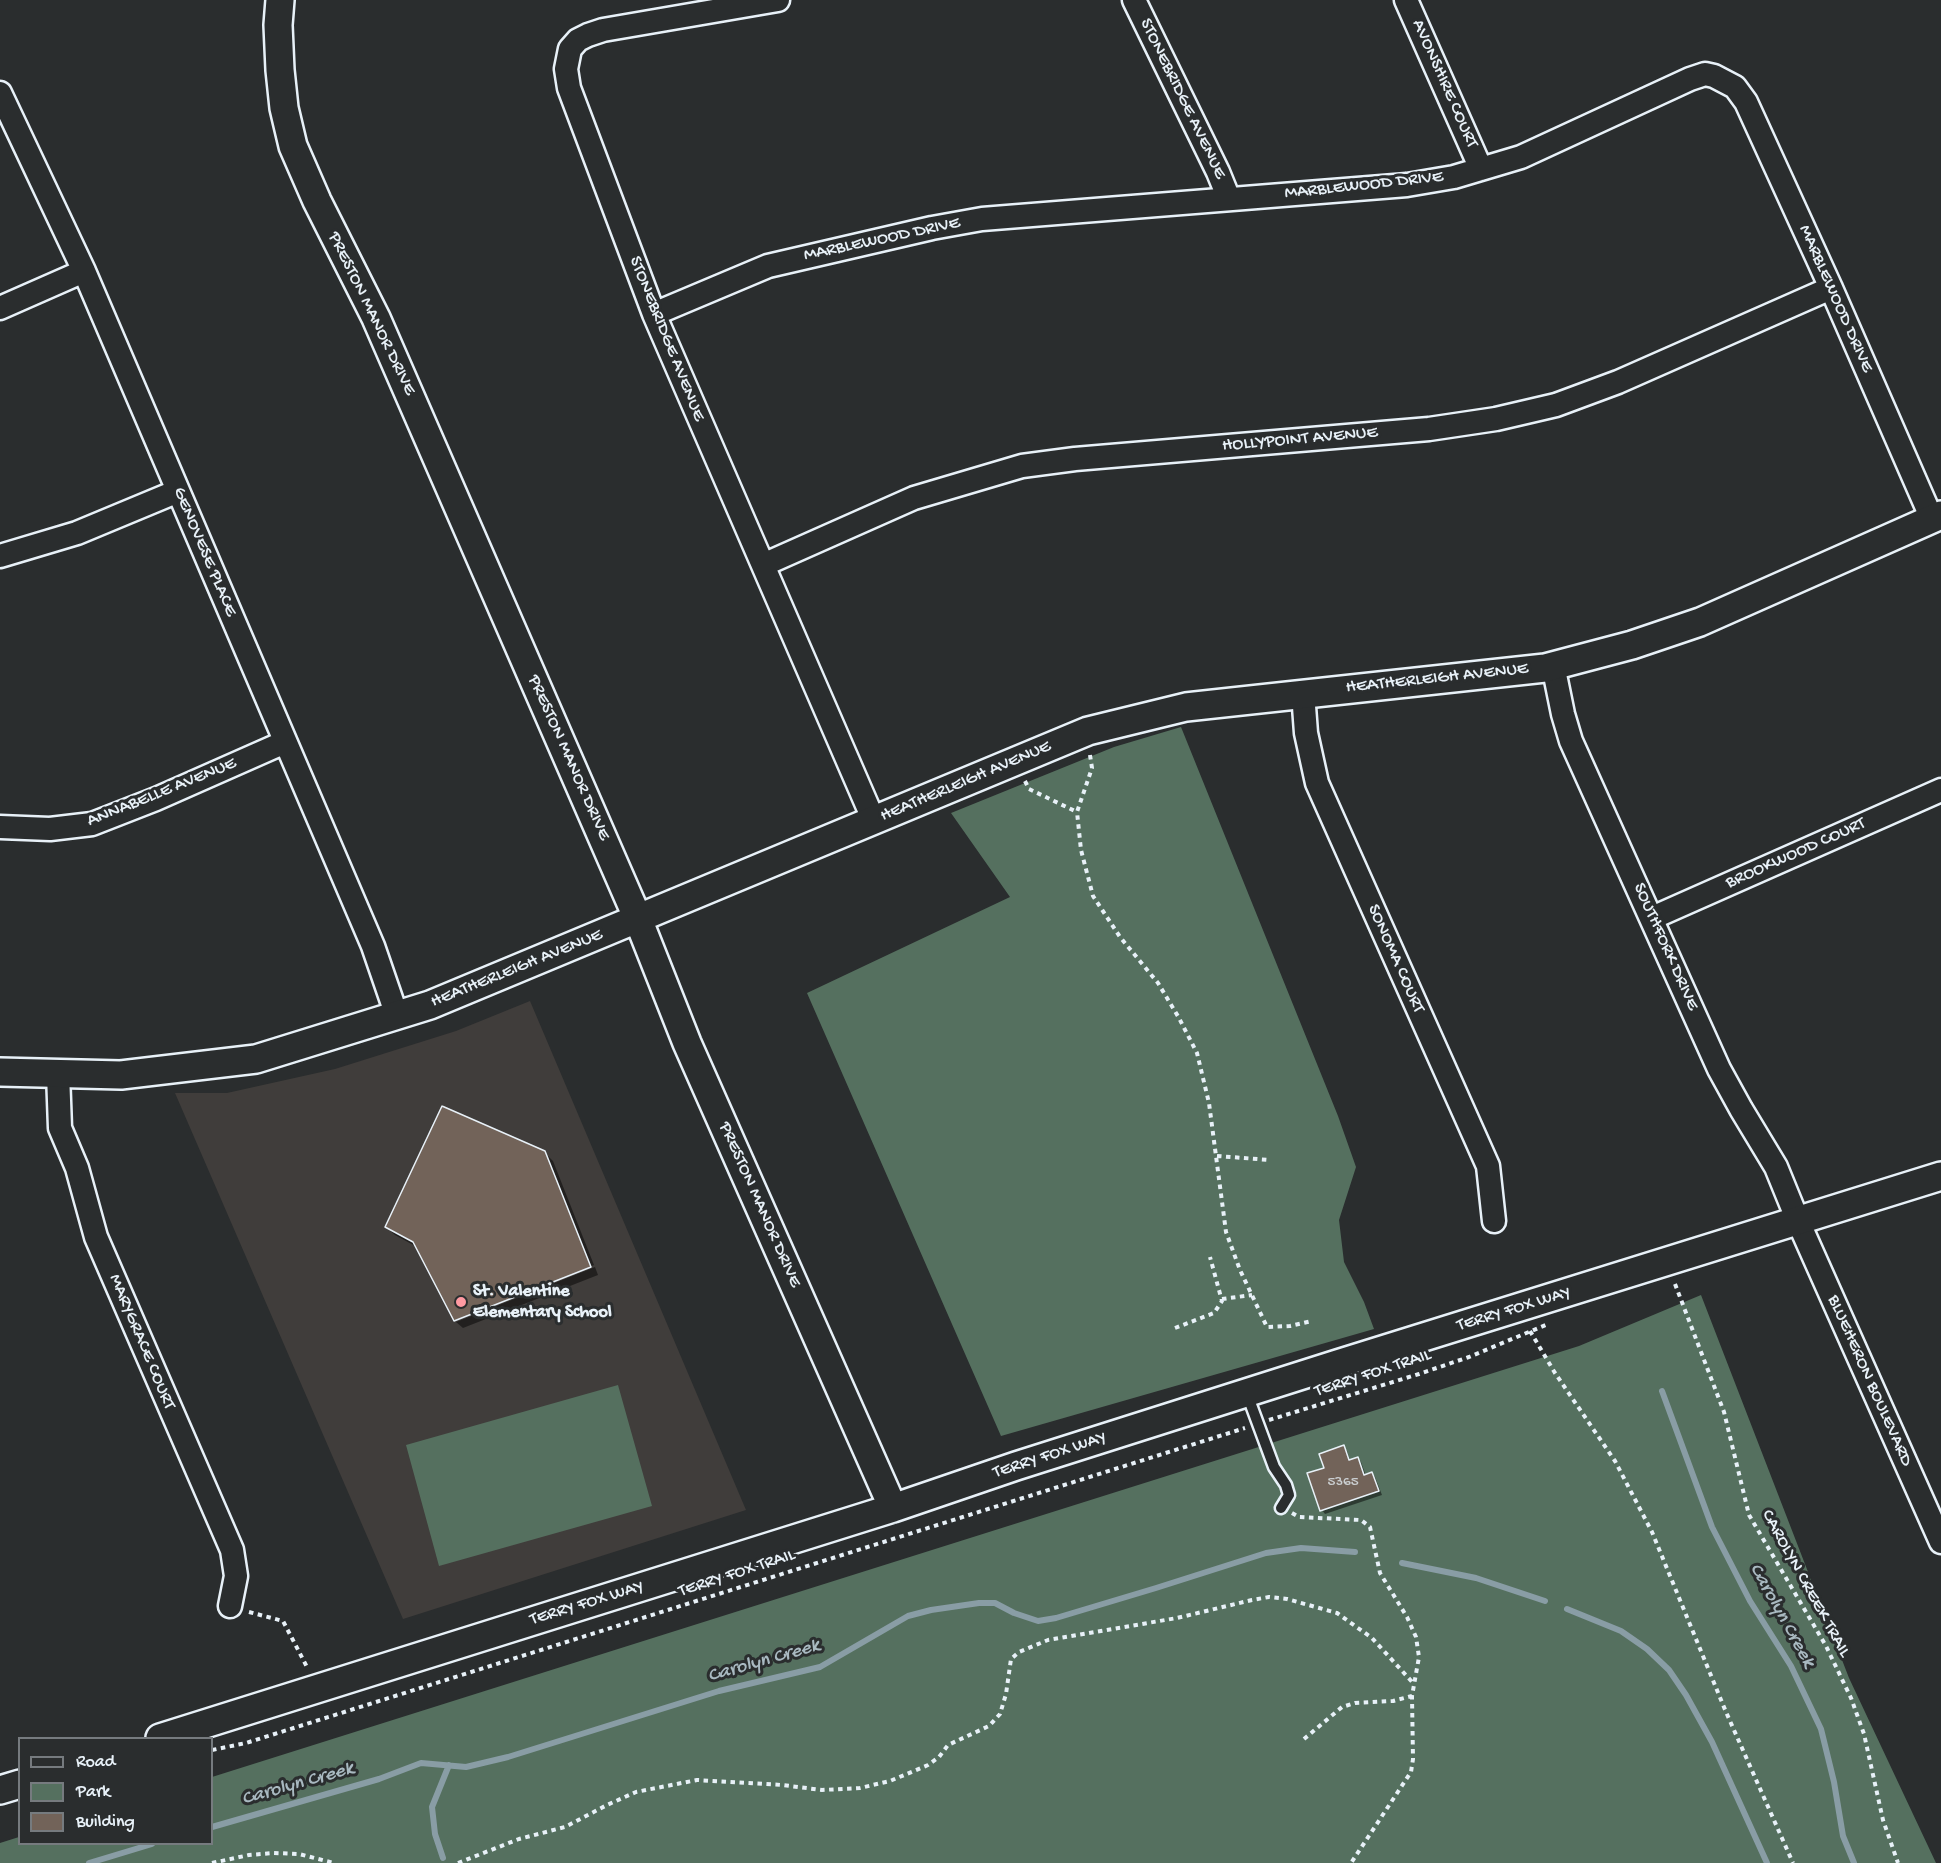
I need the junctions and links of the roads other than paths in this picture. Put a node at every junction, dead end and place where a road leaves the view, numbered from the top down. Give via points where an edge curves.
1 (280, 0) edge
2 (778, 0) edge
3 (1134, 0) edge
4 (1406, 0) edge
5 (0, 93) edge
6 (1481, 169) junction
7 (1229, 199) junction
8 (84, 271) junction
9 (1831, 288) junction
10 (0, 308) edge
11 (654, 314) junction
12 (178, 491) junction
13 (1936, 517) edge
14 (0, 556) edge
15 (763, 565) junction
16 (1552, 665) junction
17 (1303, 693) junction
18 (285, 742) junction
19 (1941, 790) edge
20 (874, 821) junction
21 (0, 826) edge
22 (1652, 918) junction
23 (638, 919) junction
24 (397, 1016) junction
25 (0, 1072) edge
26 (58, 1073) junction
27 (1941, 1176) edge
28 (1494, 1221) dead end
29 (1798, 1221) junction
30 (1247, 1394) junction
31 (893, 1508) junction
32 (1281, 1508) road end
33 (1941, 1542) edge
34 (230, 1606) road end
35 (163, 1737) edge
36 (18, 1785) edge
37 (0, 1790) edge

1 - 23 street, PRESTON MANOR DRIVE via 280,70 293,146 321,211 376,318
2 - 11 street, STONEBRIDGE AVENUE via 603,30 578,40 570,49 566,69 569,88
3 - 7 street, STONEBRIDGE AVENUE
4 - 6 street, AVONSHIRE COURT
5 - 8 street, GENOVESE PLACE
6 - 7 street, MARBLEWOOD DRIVE via 1407,185
6 - 9 street, MARBLEWOOD DRIVE via 1521,157 1690,79 1705,74 1714,76 1741,93
7 - 11 street, MARBLEWOOD DRIVE via 982,219 932,228 768,266
8 - 10 street
8 - 12 street, GENOVESE PLACE
9 - 13 street, MARBLEWOOD DRIVE
9 - 15 street, HOLLYPOINT AVENUE via 1556,405 1429,429 1022,466 914,498
11 - 15 street, STONEBRIDGE AVENUE
12 - 14 street via 77,533
12 - 18 street, GENOVESE PLACE
13 - 16 street, HEATHERLEIGH AVENUE via 1700,622 1632,645
15 - 20 street, STONEBRIDGE AVENUE
16 - 17 street, HEATHERLEIGH AVENUE
16 - 22 street, SOUTHFORK DRIVE via 1572,741
17 - 20 street, HEATHERLEIGH AVENUE via 1186,707 1088,731
17 - 28 street, SONOMA COURT via 1306,733 1317,783 1488,1166
18 - 21 street, ANNABELLE AVENUE via 92,824 50,829
18 - 24 street, GENOVESE PLACE via 373,946
19 - 22 street, BROOKWOOD COURT
20 - 23 street, HEATHERLEIGH AVENUE
22 - 29 street, SOUTHFORK DRIVE via 1719,1069 1776,1167
23 - 24 street, HEATHERLEIGH AVENUE
23 - 31 street, PRESTON MANOR DRIVE via 687,1043
24 - 26 street, HEATHERLEIGH AVENUE via 256,1059 121,1075
25 - 26 street, HEATHERLEIGH AVENUE
26 - 34 street, MARYGRACE COURT via 60,1128 77,1168 96,1237 231,1550 236,1576
27 - 29 street, TERRY FOX WAY
29 - 30 street, TERRY FOX WAY via 1526,1319 1331,1366
29 - 33 street, BLUEHERON BOULEVARD
30 - 31 street, TERRY FOX WAY
30 - 32 lane via 1274,1467 1289,1495
31 - 35 street, TERRY FOX WAY
36 - 37 street

